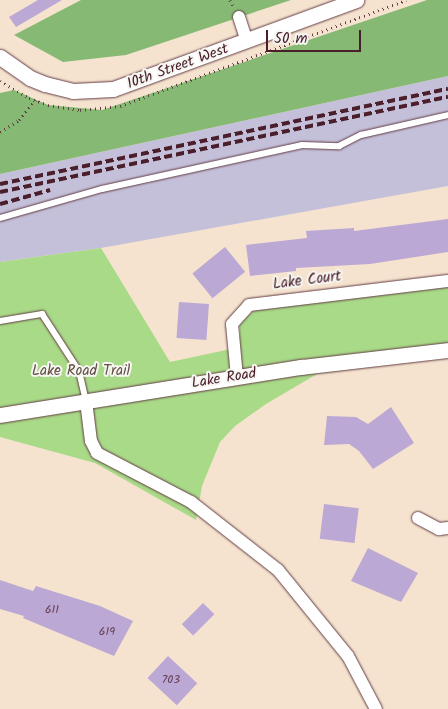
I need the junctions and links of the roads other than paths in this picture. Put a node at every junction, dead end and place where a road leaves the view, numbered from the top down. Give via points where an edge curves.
1 (356, 0) edge
2 (239, 17) dead end
3 (247, 41) junction
4 (0, 57) edge
5 (448, 115) edge
6 (0, 218) edge
7 (448, 280) edge
8 (0, 321) edge
9 (448, 350) edge
10 (237, 377) junction
11 (86, 401) junction
12 (0, 415) edge
13 (418, 518) dead end
14 (448, 528) edge
15 (376, 709) edge

1 - 3 street, 10th Street West
2 - 3 street
3 - 4 street, 10th Street West via 126,86 101,91 73,91 45,84 30,78
5 - 6 lane via 361,135 339,146 302,144 102,188
7 - 10 street, Lake Court via 249,305 232,324
8 - 11 lane via 42,314 80,371
9 - 10 street, Lake Road
10 - 11 street, Lake Road
11 - 12 street, Lake Road
11 - 15 street via 91,441 97,453 191,502 278,570 348,656
13 - 14 street via 439,529

